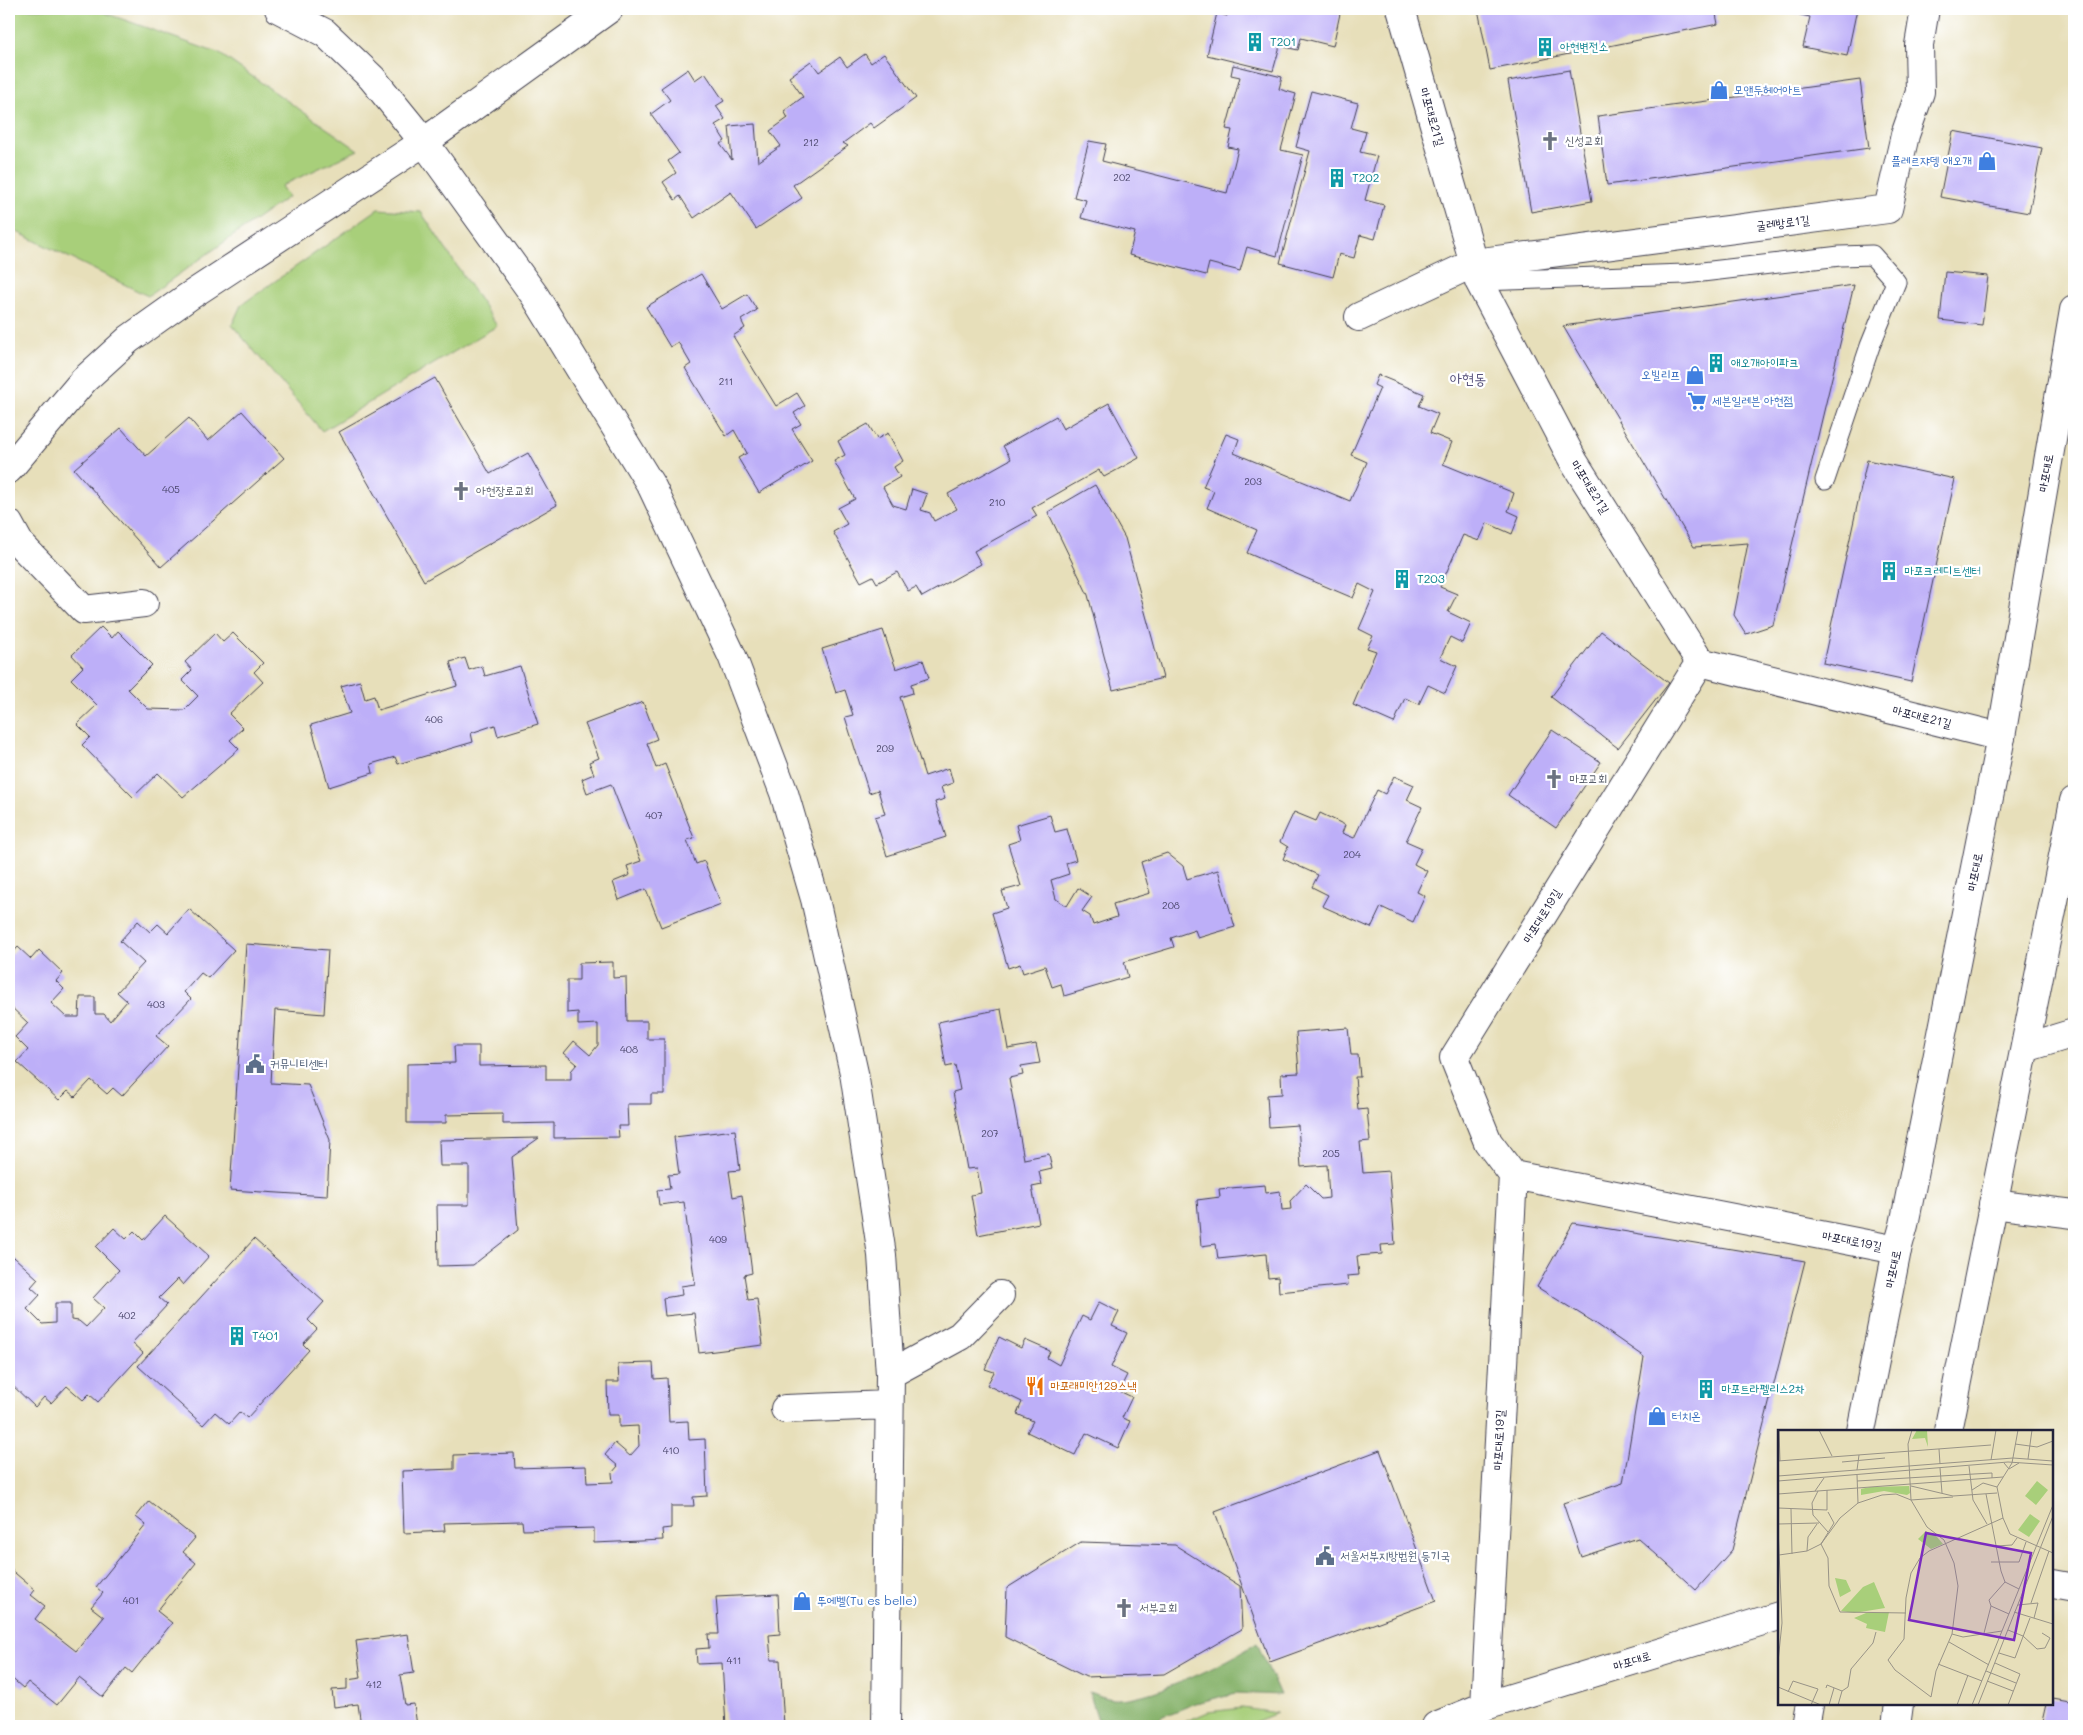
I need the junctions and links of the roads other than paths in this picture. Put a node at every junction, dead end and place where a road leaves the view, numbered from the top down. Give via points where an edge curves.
1 (279, 9) edge
2 (609, 9) edge
3 (1401, 9) edge
4 (1926, 9) edge
5 (424, 142) junction
6 (1476, 272) junction
7 (2074, 310) edge
8 (1359, 317) dead end
9 (9, 469) edge
10 (1824, 480) dead end
11 (9, 524) edge
12 (144, 603) dead end
13 (1700, 662) junction
14 (2001, 737) junction
15 (2074, 801) edge
16 (2074, 1033) edge
17 (2025, 1048) junction
18 (1513, 1175) junction
19 (1993, 1204) junction
20 (2074, 1214) edge
21 (1897, 1250) junction
22 (1000, 1295) dead end
23 (890, 1374) junction
24 (889, 1405) junction
25 (785, 1409) dead end
26 (1860, 1430) edge
27 (1948, 1430) edge
28 (2053, 1584) edge
29 (2074, 1588) edge
30 (1778, 1616) edge
31 (1810, 1705) edge
32 (1810, 1705) edge
33 (1899, 1705) edge
34 (1485, 1706) junction
35 (886, 1726) edge
36 (1436, 1726) edge
37 (1805, 1726) edge
38 (1810, 1726) edge
39 (1896, 1726) edge

1 - 5 street via 324,33 372,78
2 - 5 street
3 - 6 street, 마포대로21길
4 - 6 street, 굴레방로1길 via 1919,45 1920,92 1905,135 1888,209
5 - 9 street via 130,338 84,380
5 - 23 street via 535,296 652,486 732,656 784,793 815,899 854,1073 882,1255
6 - 8 street
6 - 10 lane via 1685,274 1840,256 1872,256 1896,282 1870,346
6 - 13 street, 마포대로21길 via 1574,462
7 - 14 street, 마포대로
11 - 12 street via 20,544 84,610
13 - 14 street, 마포대로21길
13 - 18 street, 마포대로19길 via 1454,1058 1488,1142
14 - 21 street, 마포대로
15 - 17 street
16 - 17 street
17 - 19 street
18 - 21 street, 마포대로19길
18 - 34 street, 마포대로19길
19 - 20 street
19 - 27 street
21 - 26 street, 마포대로
22 - 23 street via 960,1336
23 - 24 street
24 - 25 street
24 - 35 street
28 - 29 street
30 - 34 street, 마포대로
31 - 37 street
32 - 38 lane
33 - 39 street
34 - 36 street, 마포대로

